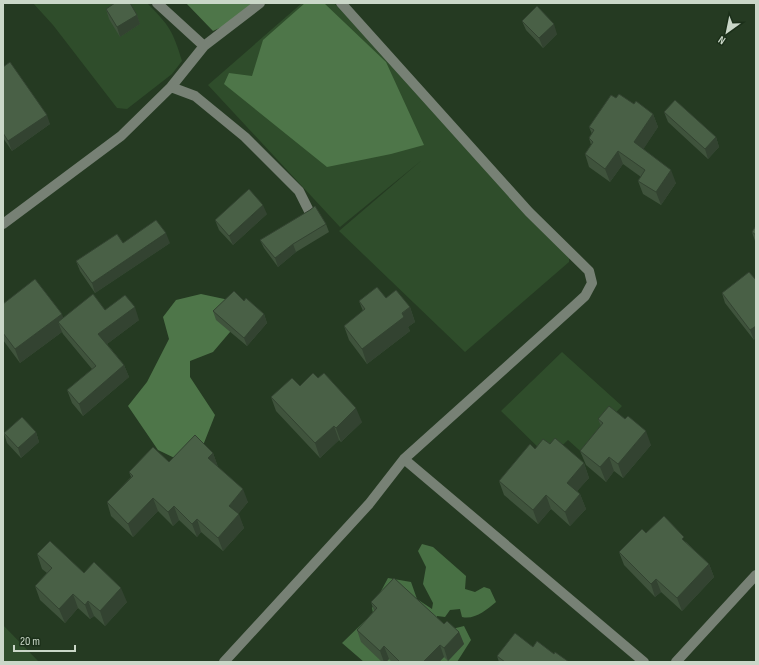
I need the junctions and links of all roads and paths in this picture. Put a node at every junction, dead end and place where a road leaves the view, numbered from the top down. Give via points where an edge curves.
1 (157, 3) edge
2 (260, 3) edge
3 (341, 3) edge
4 (204, 46) junction
5 (171, 86) junction
6 (310, 213) edge
7 (3, 224) edge
8 (404, 459) junction
9 (756, 575) edge
10 (224, 662) edge
11 (644, 662) edge
12 (676, 662) edge

1 - 4 street
2 - 4 street
3 - 8 street via 529,212 589,271 592,284 585,296
4 - 5 street
5 - 6 street via 195,96 245,137 299,191
5 - 7 street via 121,136
8 - 10 street via 369,504
8 - 11 street
9 - 12 street

